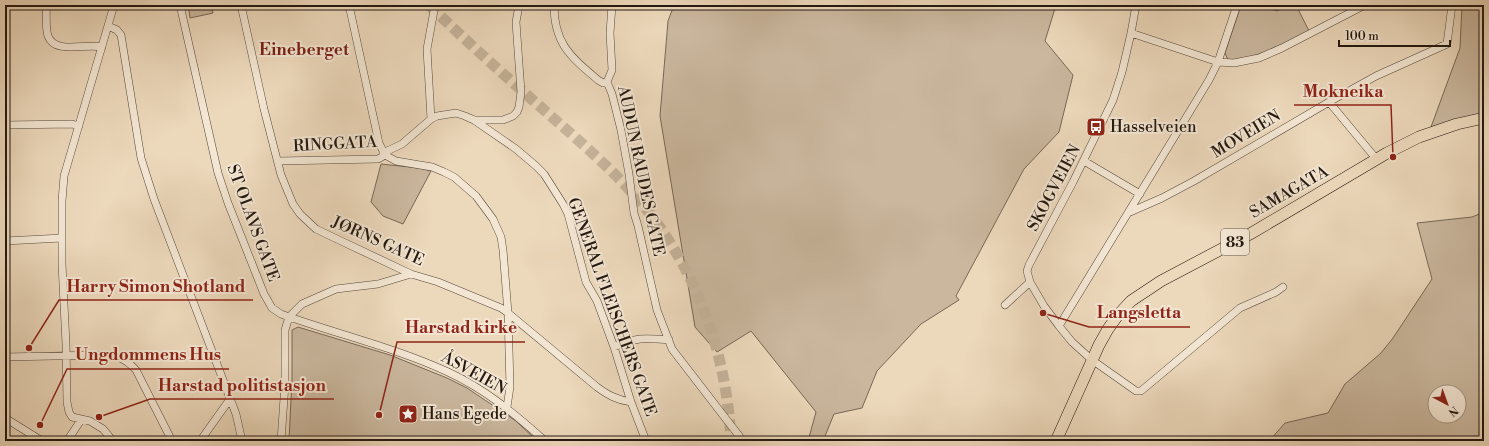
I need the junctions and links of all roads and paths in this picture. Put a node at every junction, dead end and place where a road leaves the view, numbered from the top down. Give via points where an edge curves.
1 (46, 5) edge
2 (114, 5) edge
3 (180, 5) edge
4 (241, 5) edge
5 (349, 5) edge
6 (435, 5) edge
7 (519, 5) edge
8 (554, 5) edge
9 (612, 5) edge
10 (1136, 5) edge
11 (1237, 5) edge
12 (1363, 5) edge
13 (1452, 5) edge
14 (108, 26) junction
15 (1131, 32) junction
16 (102, 47) junction
17 (1218, 62) junction
18 (607, 82) junction
19 (1329, 102) junction
20 (1484, 118) edge
21 (432, 119) junction
22 (474, 120) junction
23 (5, 125) edge
24 (79, 126) junction
25 (384, 154) junction
26 (278, 161) junction
27 (1084, 161) junction
28 (1374, 161) junction
29 (1140, 194) junction
30 (1130, 212) junction
31 (62, 238) junction
32 (5, 241) edge
33 (411, 274) junction
34 (1030, 282) junction
35 (1283, 287) dead end
36 (1005, 305) dead end
37 (508, 313) junction
38 (289, 317) junction
39 (1059, 326) junction
40 (669, 340) junction
41 (614, 347) junction
42 (66, 355) junction
43 (6, 357) edge
44 (1092, 360) junction
45 (5, 367) edge
46 (230, 399) junction
47 (631, 402) junction
48 (507, 407) junction
49 (5, 418) edge
50 (81, 420) junction
51 (42, 441) edge
52 (67, 441) edge
53 (113, 441) edge
54 (172, 441) edge
55 (200, 441) edge
56 (242, 441) edge
57 (281, 441) edge
58 (545, 441) edge
59 (646, 441) edge
60 (742, 441) edge
61 (1056, 441) edge

1 - 16 street via 48,36 53,44 62,48 94,45
2 - 14 street
3 - 38 street, ST OLAVS GATE via 224,192 266,299 276,312
4 - 26 street, JØRNS GATE
5 - 25 street via 378,143
6 - 21 street via 427,48
7 - 22 street via 516,22 521,92 519,108 513,116 503,120
8 - 18 street via 557,30 566,51 598,80
9 - 18 street, AUDUN RAUDES GATE via 612,70
10 - 15 street, SKOGVEIEN
11 - 17 street
12 - 17 street via 1259,58 1234,64
13 - 19 street, MOVEIEN via 1447,44 1376,76
14 - 16 street
14 - 46 street via 117,30 120,35 141,158 154,199
15 - 17 street
15 - 27 street, SKOGVEIEN via 1113,100
16 - 24 street
17 - 29 street
18 - 40 street, AUDUN RAUDES GATE via 621,130 630,174 634,213 654,301
19 - 28 street via 1373,155
19 - 30 street, MOVEIEN via 1194,181
20 - 28 highway, SAMAGATA / 83 via 1419,137
21 - 22 street, GENERAL FLEISCHERS GATE via 456,113
21 - 25 street, GENERAL FLEISCHERS GATE via 402,144
22 - 41 street, GENERAL FLEISCHERS GATE via 536,166 563,204 586,282 597,301
23 - 24 street
24 - 31 street via 62,186
25 - 26 street, RINGGATA via 378,159
25 - 37 street, RINGGATA via 396,161 432,168 454,177 466,186 485,208 501,237
26 - 33 street, JØRNS GATE via 293,204 316,229
27 - 29 street
27 - 34 street, SKOGVEIEN via 1029,265 1027,272
28 - 44 highway, SAMAGATA / 83 via 1250,234 1145,291 1118,315
29 - 30 street
30 - 39 street
31 - 32 street
31 - 42 street
33 - 37 street, JØRNS GATE via 442,284
33 - 38 street via 378,284 336,289 302,304
34 - 36 street
34 - 39 street
35 - 44 street via 1240,308 1141,391 1136,391
37 - 47 street, JØRNS GATE via 597,387 611,397
37 - 48 street, RINGGATA via 510,387
38 - 48 street, ÅSVEIEN via 366,341 449,372
38 - 57 street via 285,330
39 - 44 street
40 - 41 street via 629,340
40 - 60 street, AUDUN RAUDES GATE via 675,354
41 - 47 street, GENERAL FLEISCHERS GATE
42 - 43 street
42 - 50 street via 69,412
42 - 54 street via 116,356 128,362 136,370
43 - 45 street
44 - 61 highway, SAMAGATA / 83
46 - 55 street
46 - 56 street
47 - 59 street, GENERAL FLEISCHERS GATE
48 - 58 street, ÅSVEIEN
49 - 51 street
50 - 52 street
50 - 53 street via 90,421 103,429

